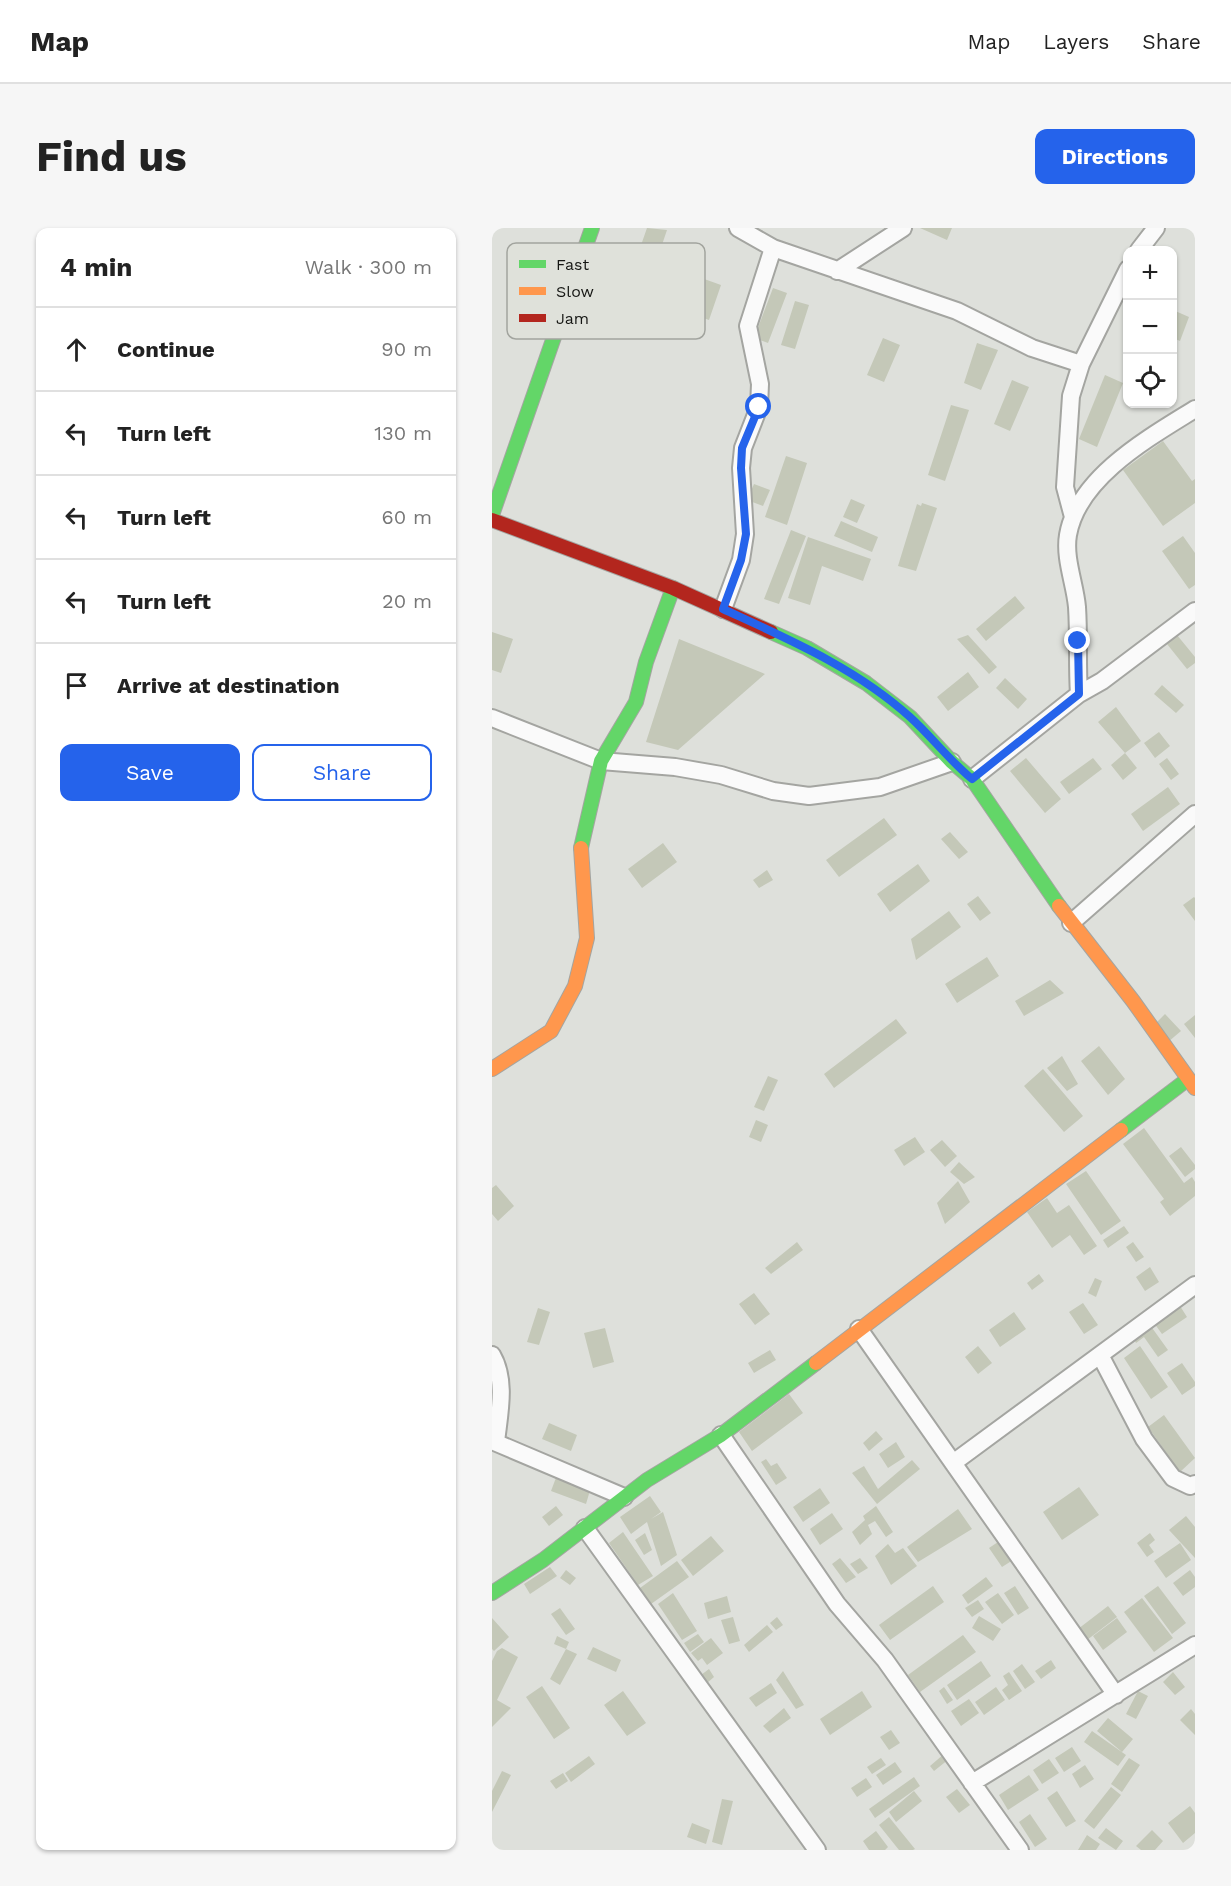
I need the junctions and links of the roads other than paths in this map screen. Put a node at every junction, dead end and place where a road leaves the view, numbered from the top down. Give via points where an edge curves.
1 (592, 228) edge
2 (738, 228) edge
3 (903, 228) edge
4 (1156, 228) edge
5 (587, 243) edge
6 (1142, 246) edge
7 (773, 248) junction
8 (837, 271) junction
9 (1123, 279) edge
10 (553, 339) edge
11 (1080, 364) junction
12 (1195, 409) edge
13 (492, 515) edge
14 (1073, 518) junction
15 (492, 520) edge
16 (673, 588) junction
17 (723, 609) junction
18 (1195, 611) edge
19 (1079, 694) junction
20 (492, 718) edge
21 (601, 760) junction
22 (952, 762) junction
23 (972, 779) junction
24 (1195, 814) edge
25 (1071, 923) junction
26 (492, 1070) edge
27 (1191, 1084) edge
28 (1195, 1285) edge
29 (859, 1329) junction
30 (492, 1354) edge
31 (1100, 1355) junction
32 (721, 1435) junction
33 (494, 1442) edge
34 (953, 1463) junction
35 (1195, 1484) edge
36 (624, 1497) junction
37 (585, 1528) junction
38 (492, 1593) edge
39 (1195, 1645) edge
40 (1116, 1695) junction
41 (972, 1783) junction
42 (817, 1850) edge
43 (1020, 1850) edge

1 - 5 street
2 - 7 street
3 - 8 street
4 - 6 street
7 - 8 street
7 - 17 street via 748,326 760,384 759,407 742,448 746,534
8 - 11 street via 957,311 1032,348
9 - 11 street
10 - 13 street
11 - 14 street via 1071,396 1065,465 1065,487
12 - 14 street via 1112,465
14 - 19 street via 1068,536 1077,604
15 - 16 street
16 - 17 street
16 - 21 street via 636,702
17 - 22 street via 807,648 866,683 910,717
18 - 19 street
19 - 23 street
20 - 21 street
21 - 22 street via 675,766 808,796 880,787
21 - 26 street via 581,844 586,938 575,986 550,1031
22 - 23 street
23 - 25 street
24 - 25 street
25 - 27 street via 1133,1001
27 - 29 street
28 - 31 street
29 - 32 street
29 - 34 street
30 - 33 street via 502,1393
31 - 34 street
31 - 35 street via 1144,1439 1173,1478 1190,1486
32 - 36 street
32 - 41 street via 837,1604 885,1660
33 - 36 street
34 - 40 street
36 - 37 street
37 - 38 street via 522,1577
37 - 42 street
39 - 40 street
40 - 41 street
41 - 43 street

